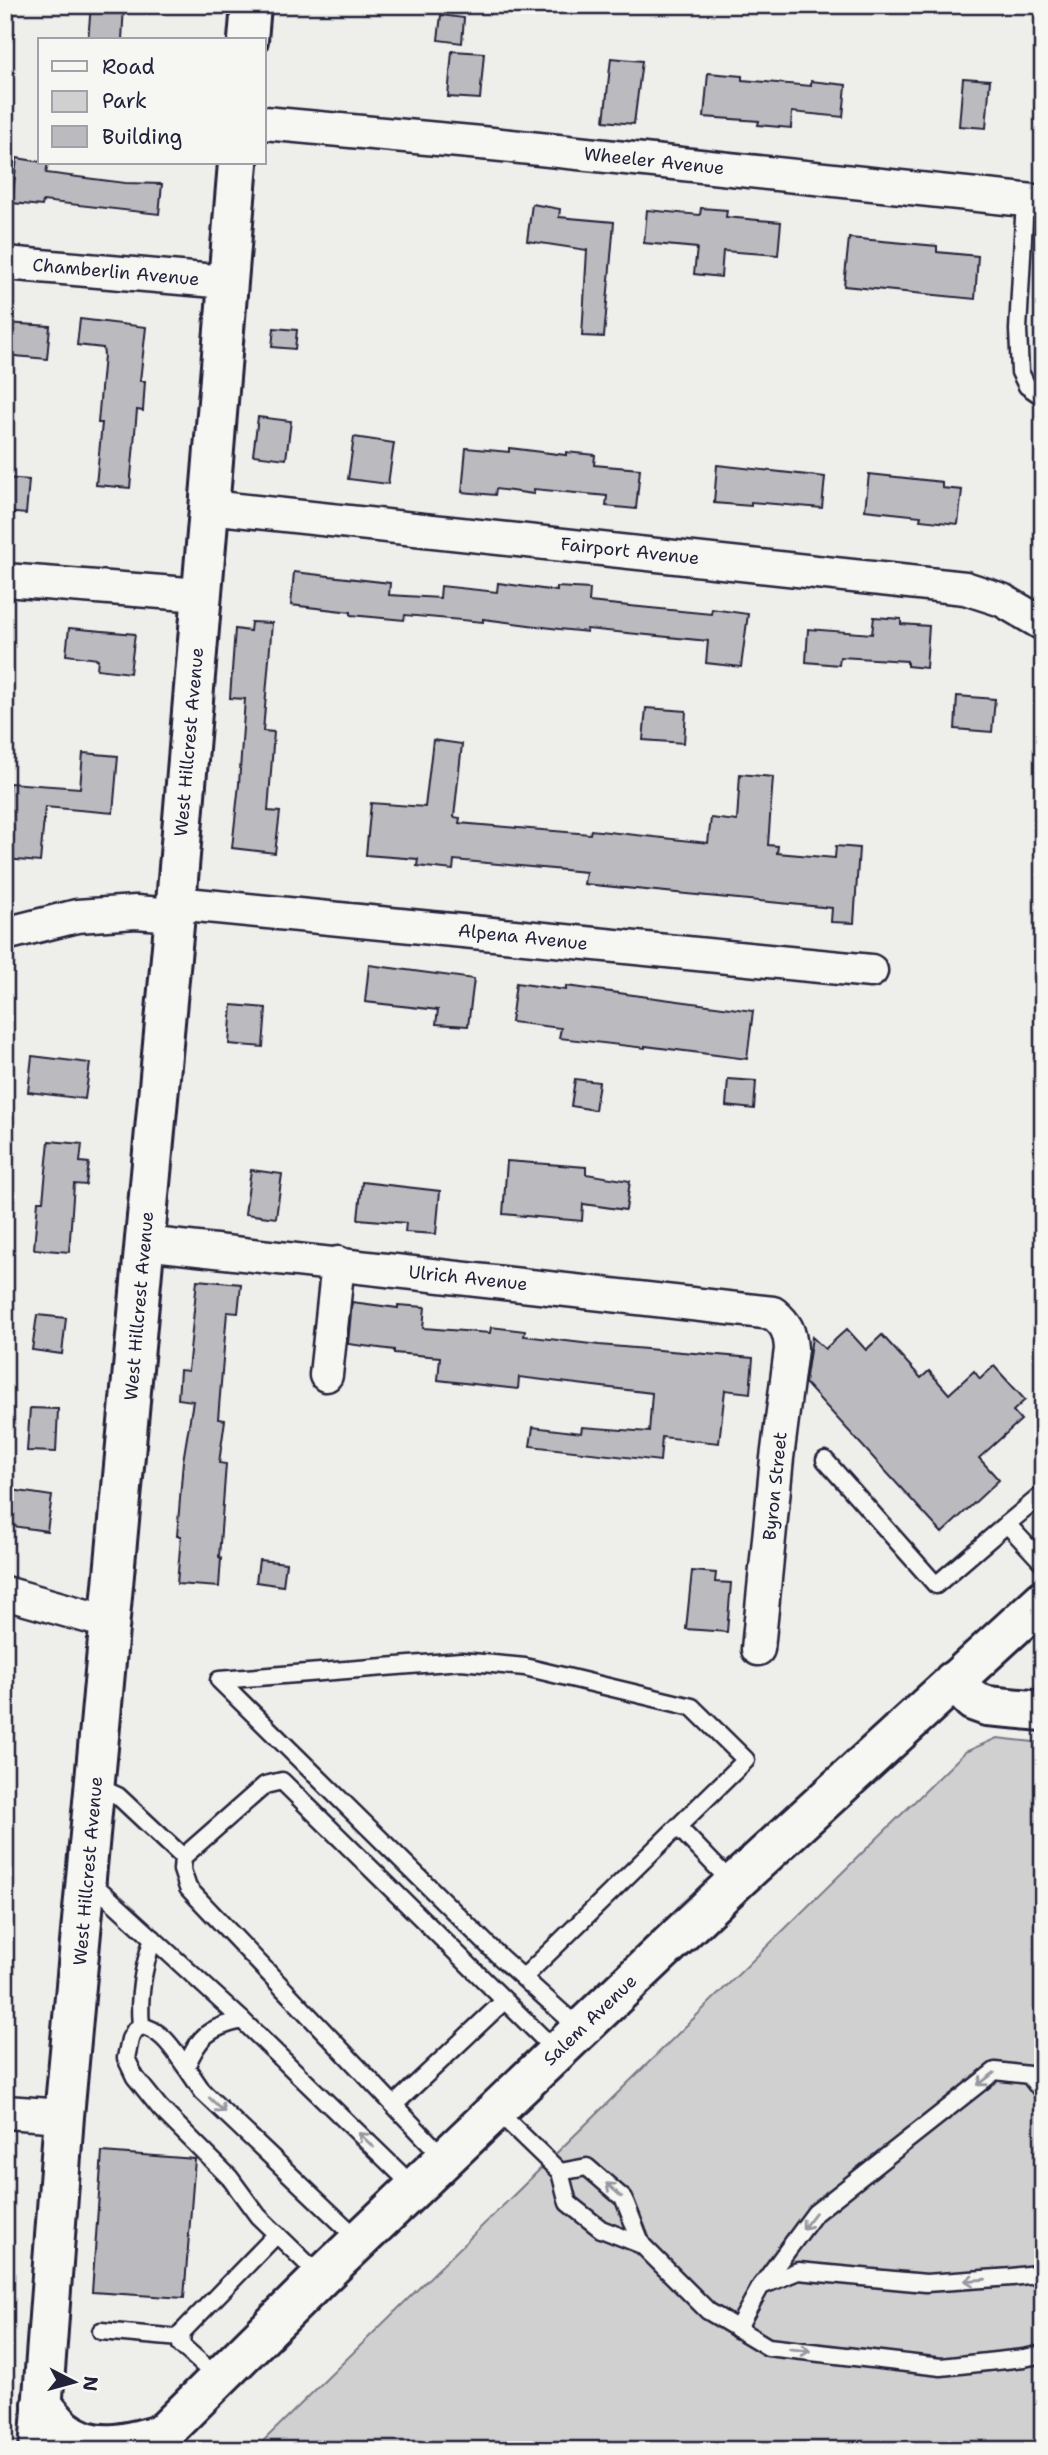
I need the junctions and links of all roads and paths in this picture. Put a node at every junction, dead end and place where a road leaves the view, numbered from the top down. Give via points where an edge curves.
1 (251, 5) edge
2 (248, 38) edge
3 (266, 123) edge
4 (238, 164) edge
5 (1034, 201) edge
6 (5, 263) edge
7 (227, 282) junction
8 (1043, 397) edge
9 (209, 508) junction
10 (5, 580) edge
11 (201, 595) junction
12 (1043, 624) edge
13 (175, 909) junction
14 (5, 934) edge
15 (871, 971) dead end
16 (144, 1243) junction
17 (338, 1264) junction
18 (786, 1324) joint
19 (326, 1375) dead end
20 (825, 1460) dead end
21 (1043, 1494) edge
22 (1007, 1524) junction
23 (1043, 1563) edge
24 (5, 1593) edge
25 (1043, 1600) edge
26 (111, 1623) junction
27 (758, 1649) dead end
28 (953, 1681) junction
29 (1043, 1711) edge
30 (96, 1786) junction
31 (678, 1827) junction
32 (183, 1857) junction
33 (87, 1878) junction
34 (733, 1884) junction
35 (153, 1938) junction
36 (523, 1978) junction
37 (504, 2001) junction
38 (242, 2020) junction
39 (141, 2026) junction
40 (569, 2041) junction
41 (186, 2067) junction
42 (1043, 2093) edge
43 (394, 2105) junction
44 (496, 2110) junction
45 (5, 2112) edge
46 (64, 2116) junction
47 (445, 2158) junction
48 (560, 2172) junction
49 (415, 2188) junction
50 (276, 2234) junction
51 (360, 2240) junction
52 (642, 2245) junction
53 (1043, 2273) edge
54 (321, 2277) junction
55 (761, 2286) junction
56 (737, 2329) junction
57 (101, 2332) dead end
58 (180, 2339) junction
59 (1043, 2354) edge
60 (218, 2378) junction
61 (42, 2404) junction
62 (154, 2442) edge
63 (39, 2450) edge

1 - 2 street
3 - 5 street, Wheeler Avenue
4 - 7 street, West Hillcrest Avenue
5 - 8 lane via 1018,330 1020,372 1027,386
6 - 7 street, Chamberlin Avenue
7 - 9 street, West Hillcrest Avenue
9 - 11 street, West Hillcrest Avenue
9 - 12 street, Fairport Avenue via 965,588 1002,600
10 - 11 street
11 - 13 street, West Hillcrest Avenue
13 - 14 street, Alpena Avenue via 76,915
13 - 15 street, Alpena Avenue
13 - 16 street, West Hillcrest Avenue
16 - 17 street, Ulrich Avenue
16 - 26 street, West Hillcrest Avenue
17 - 18 street, Ulrich Avenue via 761,1310 773,1312
17 - 19 street
18 - 27 street, Byron Street via 792,1349
20 - 22 lane via 936,1585
21 - 22 lane
22 - 23 lane
24 - 26 street
25 - 28 street, Salem Avenue
26 - 30 street, West Hillcrest Avenue
28 - 29 street via 973,1701 987,1706
28 - 34 street, Salem Avenue
30 - 32 lane via 118,1796
30 - 33 street, West Hillcrest Avenue
31 - 34 lane
31 - 36 lane
31 - 36 lane via 746,1760 692,1707 525,1667 461,1661 219,1680
32 - 37 lane via 265,1785 282,1781
32 - 43 lane via 188,1888
33 - 35 lane
33 - 46 street, West Hillcrest Avenue
34 - 40 street, Salem Avenue
35 - 38 lane
35 - 39 lane via 140,1990
36 - 40 lane
37 - 40 lane
37 - 43 lane
38 - 41 lane via 223,2024 197,2042
49 -> 38 lane
39 - 41 lane via 161,2035
39 - 50 lane via 130,2039 125,2058 135,2077
40 - 44 street, Salem Avenue
41 -> 51 lane via 203,2092
42 -> 55 lane via 1028,2075 995,2071 815,2213
43 - 47 lane
44 - 47 street, Salem Avenue
44 - 48 lane
45 - 46 street
46 - 61 street, West Hillcrest Avenue
47 - 49 street, Salem Avenue
48 - 52 lane via 568,2203 601,2229
52 -> 48 lane via 624,2199 587,2167
49 - 51 street, Salem Avenue
50 - 54 lane
50 - 58 lane via 186,2327
51 - 54 street, Salem Avenue
52 - 56 lane via 708,2311
53 -> 55 lane via 926,2283 798,2271
54 - 60 street, Salem Avenue
55 - 56 lane
56 -> 59 lane via 768,2347 942,2367
57 - 58 lane
58 - 60 lane
60 - 62 street, Salem Avenue
61 - 62 street via 63,2429 82,2441 104,2445
61 - 63 street, West Hillcrest Avenue

